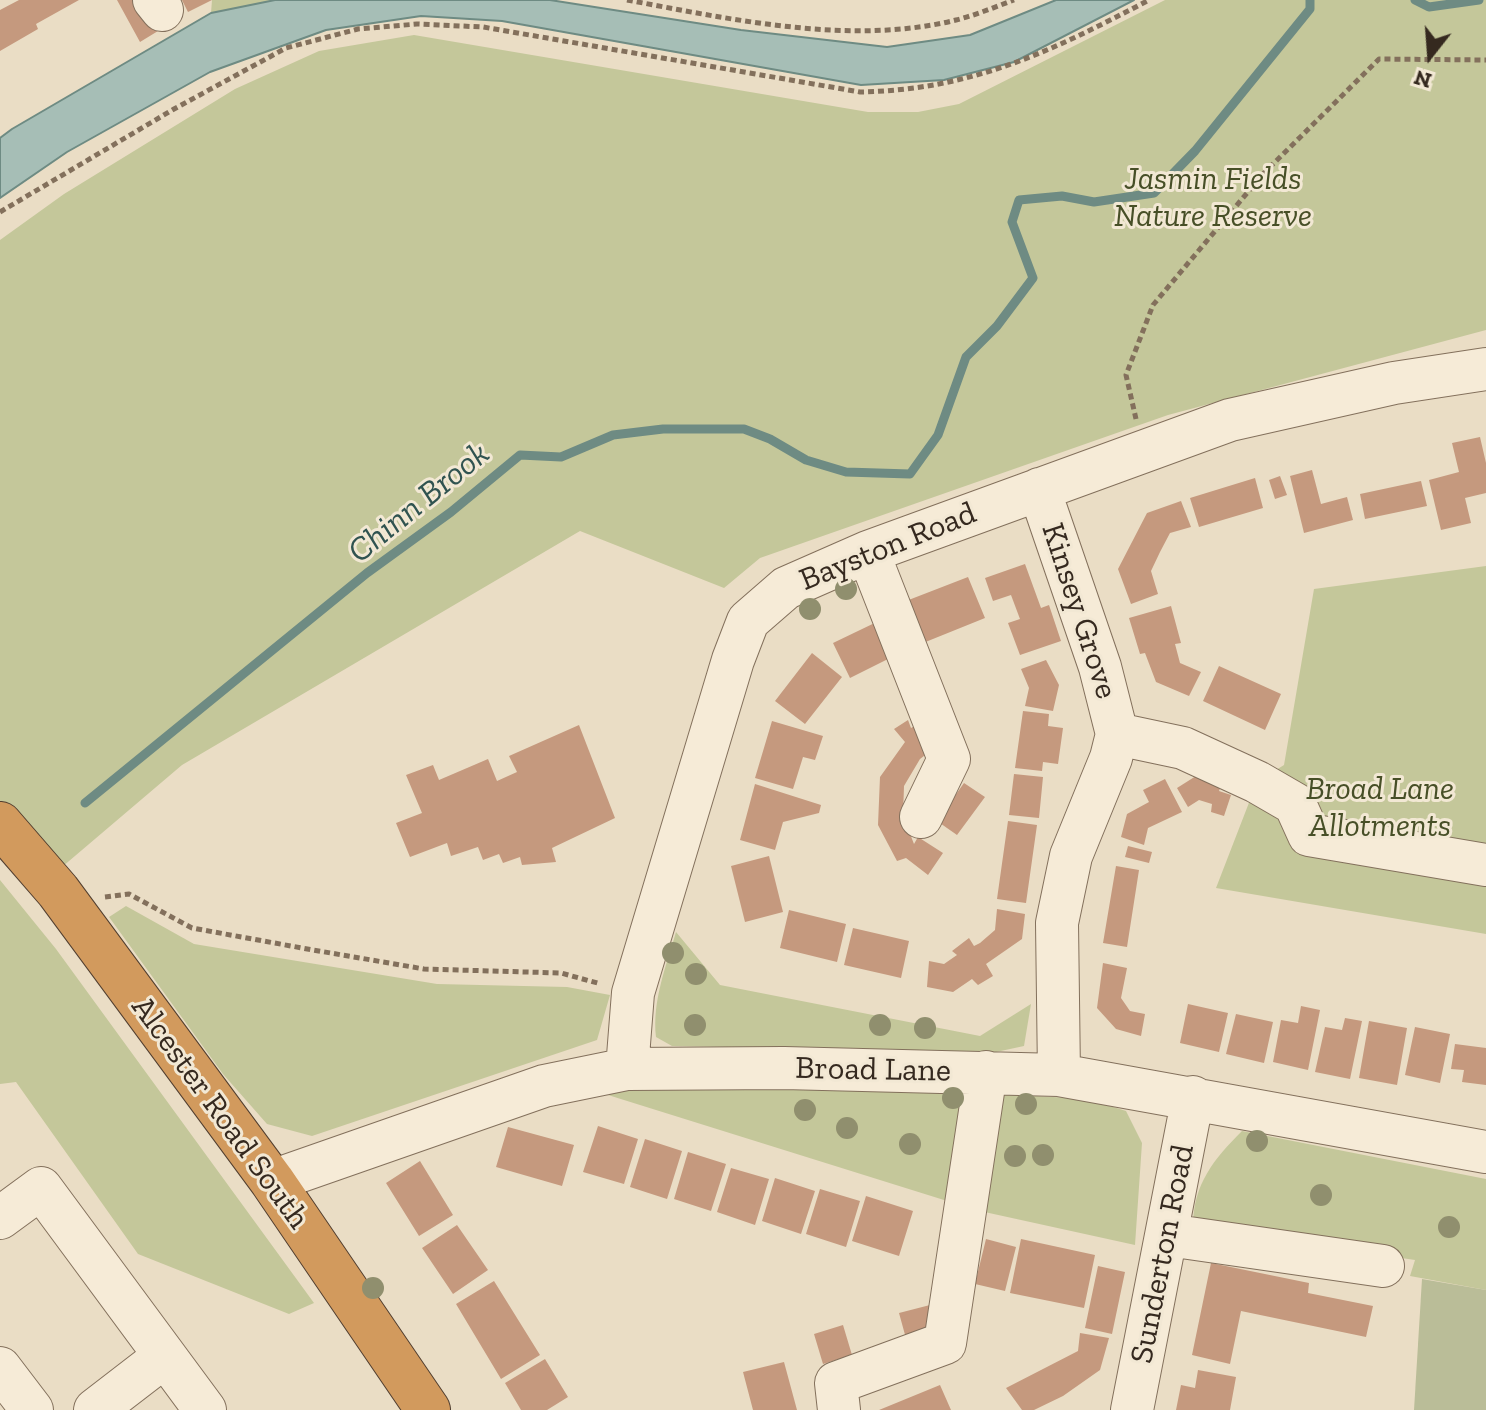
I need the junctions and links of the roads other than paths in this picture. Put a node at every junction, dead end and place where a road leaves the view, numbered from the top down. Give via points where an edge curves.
1 (1486, 369) edge
2 (1039, 489) junction
3 (868, 552) junction
4 (1117, 734) junction
5 (921, 817) dead end
6 (0, 824) edge
7 (1486, 865) edge
8 (627, 1069) junction
9 (986, 1072) junction
10 (1059, 1075) junction
11 (1193, 1097) junction
12 (1486, 1152) edge
13 (272, 1181) junction
14 (0, 1218) edge
15 (1168, 1235) junction
16 (1383, 1266) dead end
17 (165, 1356) junction
18 (0, 1368) edge
19 (32, 1410) edge
20 (95, 1410) edge
21 (205, 1410) edge
22 (428, 1410) edge
23 (839, 1410) edge
24 (1132, 1410) edge

1 - 2 street, Bayston Road via 1394,383 1230,420
2 - 3 street, Bayston Road
2 - 4 street, Kinsey Grove via 1100,667
3 - 5 street via 949,759
3 - 8 street, Bayston Road via 786,588 748,621 633,993
4 - 7 street, Kinsey Grove via 1183,748 1257,782 1295,804 1309,835
4 - 10 street, Kinsey Grove via 1071,856 1057,923
6 - 13 highway, Alcester Road South via 72,910
8 - 9 street, Broad Lane
8 - 13 street, Broad Lane via 544,1086
9 - 10 street, Broad Lane
9 - 23 street via 954,1359 836,1383
10 - 11 street, Broad Lane
11 - 12 street, Broad Lane
11 - 15 street, Sunderton Road
13 - 22 highway, Alcester Road South
14 - 17 street via 41,1188
15 - 16 street
15 - 24 street, Sunderton Road
17 - 20 street
17 - 21 street
18 - 19 street

